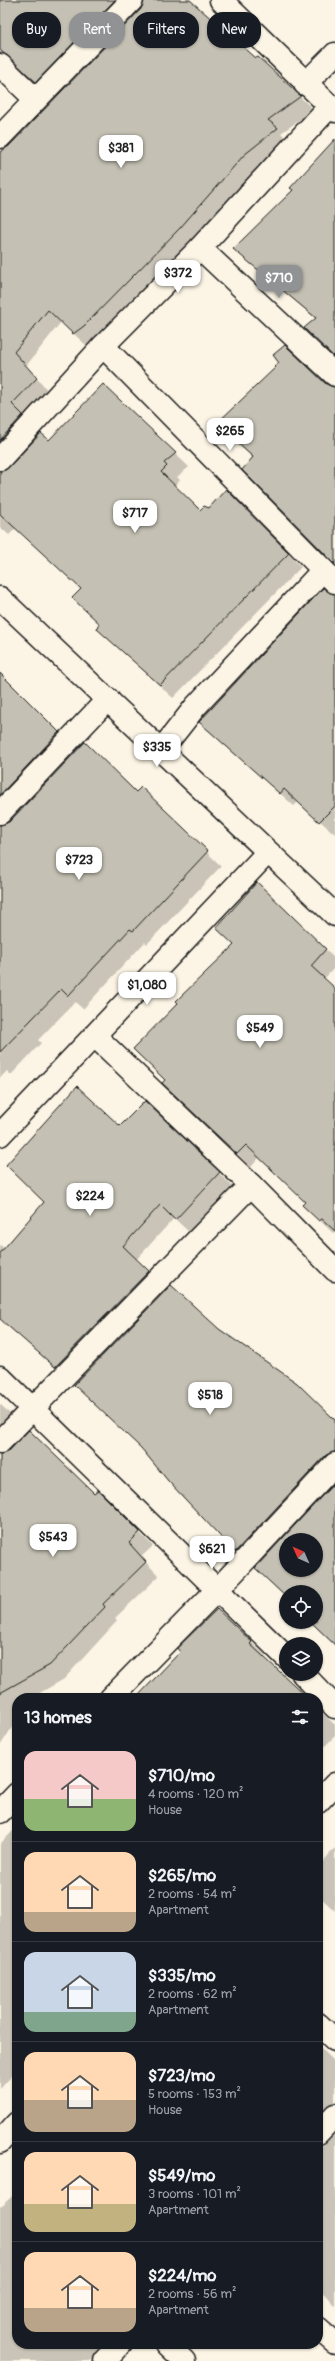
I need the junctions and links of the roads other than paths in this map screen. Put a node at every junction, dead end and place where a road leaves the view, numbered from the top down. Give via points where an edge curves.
1 (132, 0) edge
2 (221, 0) edge
3 (335, 54) edge
4 (0, 65) edge
5 (305, 84) junction
6 (35, 99) junction
7 (332, 109) edge
8 (0, 137) edge
9 (200, 248) junction
10 (102, 346) junction
11 (335, 375) edge
12 (0, 459) edge
13 (329, 576) edge
14 (0, 598) edge
15 (108, 699) junction
16 (162, 749) junction
17 (0, 813) edge
18 (267, 853) junction
19 (335, 915) edge
20 (95, 1036) junction
21 (0, 1135) edge
22 (251, 1184) junction
23 (335, 1270) edge
24 (0, 1377) edge
25 (33, 1408) junction
26 (0, 1442) edge
27 (335, 1464) edge
28 (218, 1589) junction
29 (279, 1650) edge
30 (310, 1681) edge
31 (116, 1693) edge
32 (321, 1693) edge
33 (323, 1695) edge
34 (335, 1707) edge
35 (335, 1784) edge
36 (323, 1797) edge
37 (12, 1799) edge
38 (0, 1812) edge
39 (323, 2029) edge
40 (335, 2040) edge
41 (335, 2115) edge
42 (323, 2128) edge
43 (12, 2129) edge
44 (0, 2142) edge
45 (323, 2332) edge
46 (335, 2343) edge
47 (116, 2349) edge
48 (171, 2349) edge
49 (105, 2361) edge
50 (184, 2361) edge

1 - 6 street
2 - 5 street
3 - 5 street
4 - 6 street
5 - 7 street
6 - 8 street
7 - 9 street
9 - 10 street
9 - 11 street
10 - 12 street
10 - 13 street
13 - 16 street via 196,706
14 - 15 street
15 - 16 street
15 - 17 street
16 - 18 street
18 - 19 street
18 - 20 street
20 - 21 street
20 - 22 street
22 - 23 street
22 - 25 street
24 - 25 street
25 - 26 street
25 - 28 street
27 - 28 street
28 - 29 street
28 - 31 street
30 - 32 street
33 - 34 street
35 - 36 street
37 - 38 street
39 - 40 street
41 - 42 street
43 - 44 street
45 - 46 street
47 - 49 street
48 - 50 street

